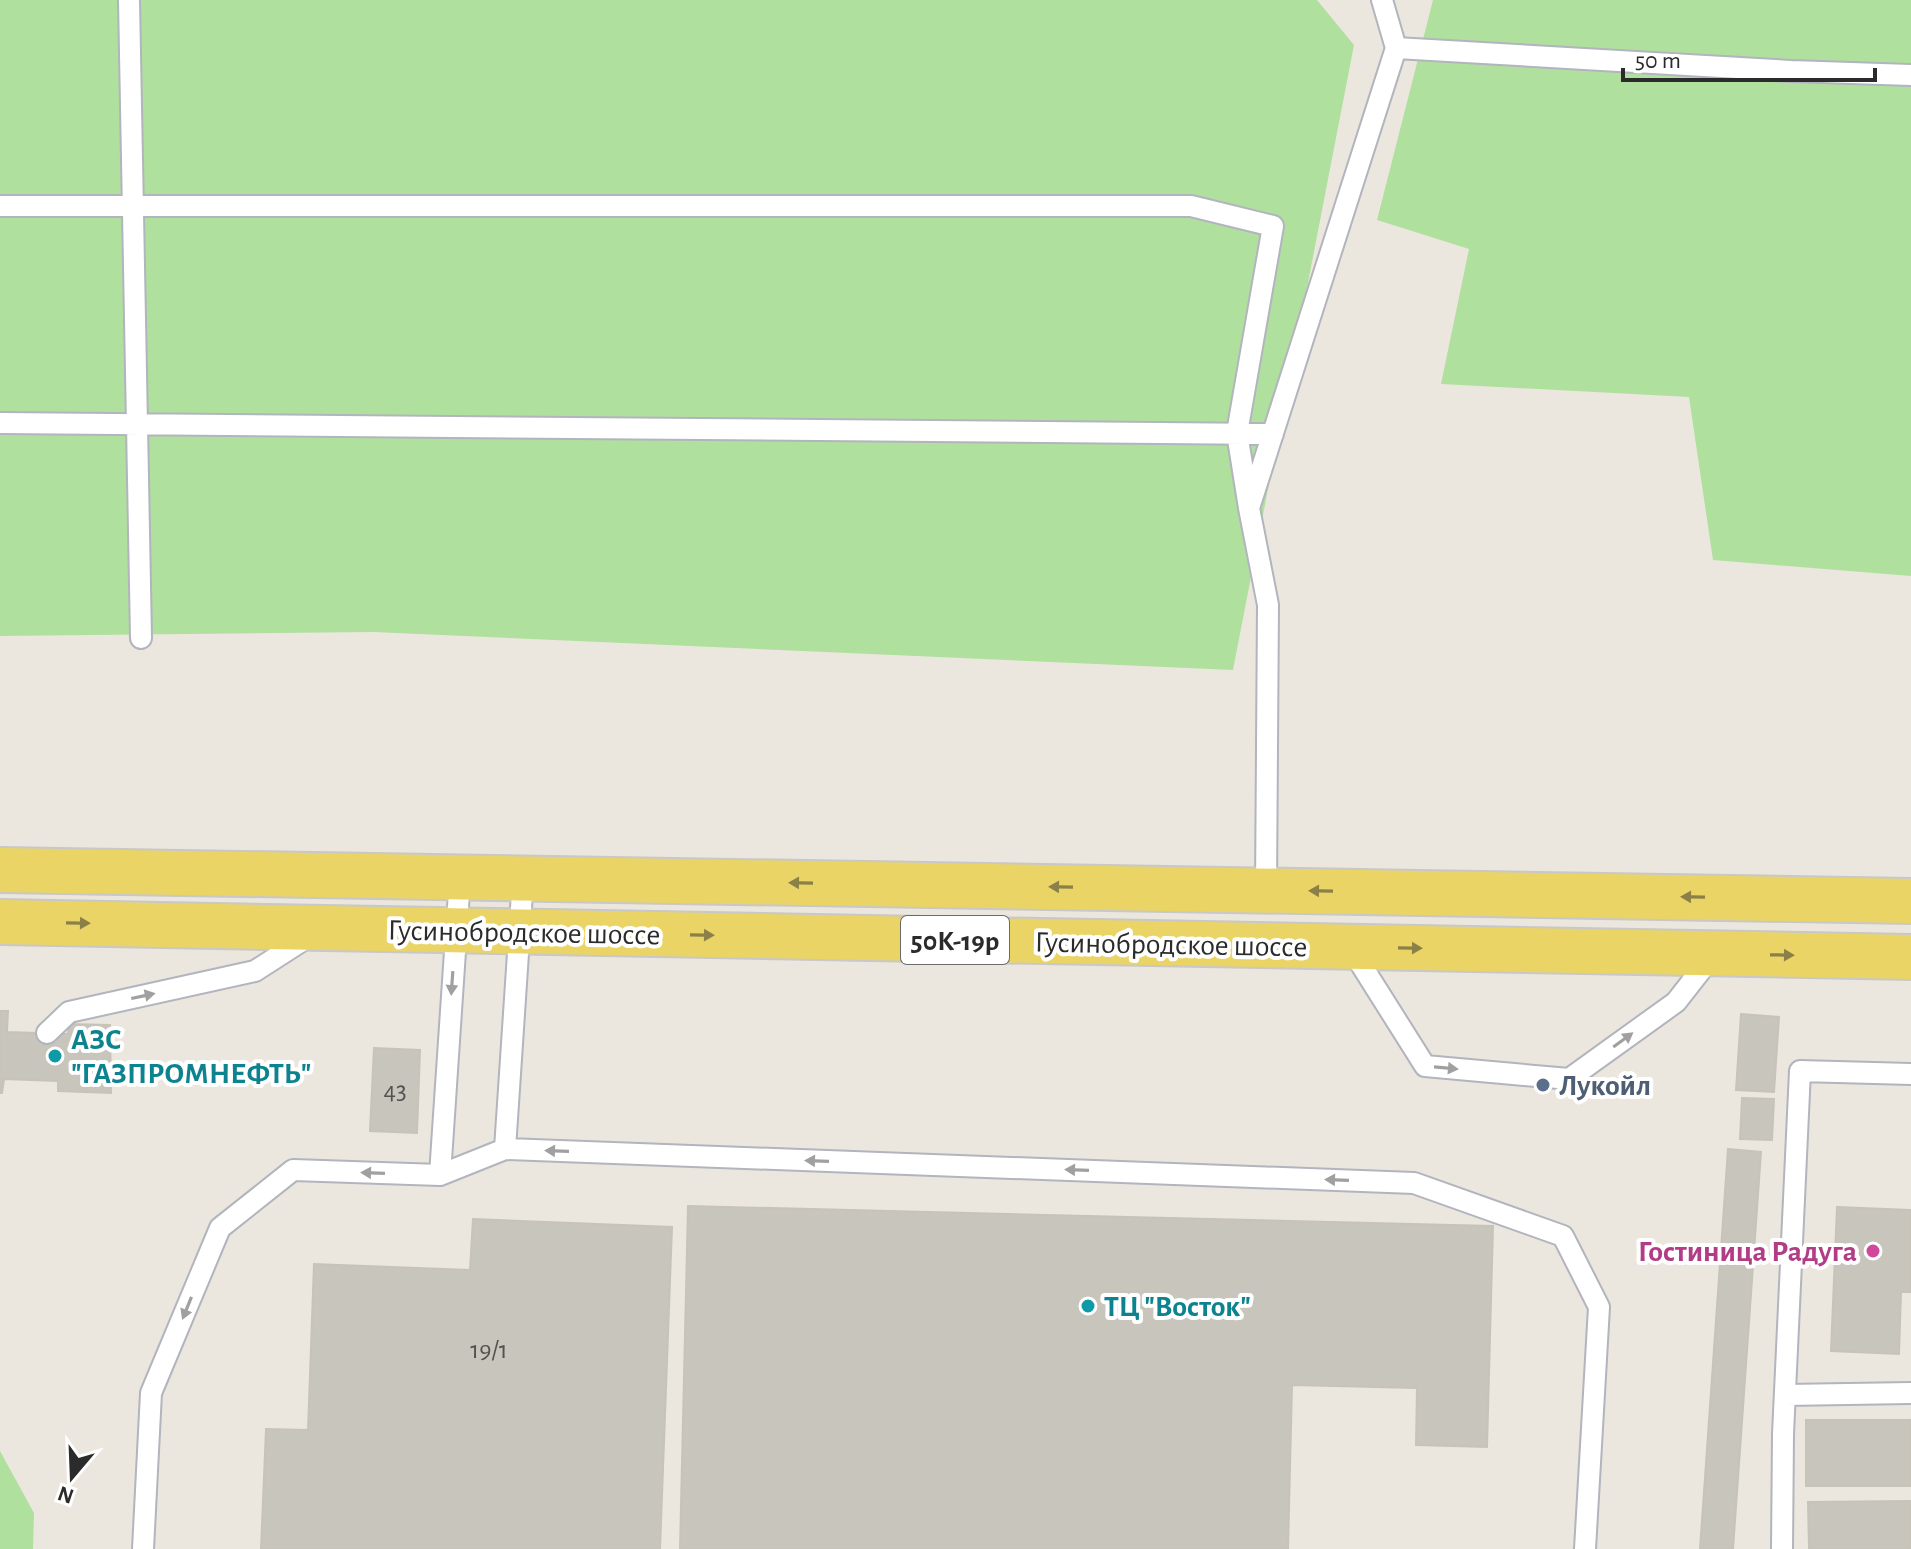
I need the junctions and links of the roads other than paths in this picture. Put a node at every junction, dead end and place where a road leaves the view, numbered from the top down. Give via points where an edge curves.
1 (129, 0) edge
2 (1382, 0) edge
3 (1396, 48) junction
4 (1911, 75) edge
5 (0, 206) edge
6 (133, 207) junction
7 (0, 423) edge
8 (137, 424) junction
9 (1237, 433) junction
10 (1273, 434) junction
11 (1249, 508) junction
12 (141, 638) dead end
13 (0, 870) edge
14 (460, 877) junction
15 (523, 878) junction
16 (1266, 890) junction
17 (1911, 901) edge
18 (0, 922) edge
19 (322, 928) junction
20 (455, 931) junction
21 (521, 932) junction
22 (1350, 947) junction
23 (1714, 954) junction
24 (1911, 957) edge
25 (47, 1033) dead end
26 (1911, 1074) edge
27 (505, 1149) junction
28 (440, 1175) junction
29 (1911, 1393) edge
30 (1785, 1395) junction
31 (143, 1549) edge
32 (1585, 1549) edge
33 (1782, 1549) edge

1 - 6 lane
2 - 3 lane
3 - 4 lane
3 - 10 lane
5 - 6 lane
6 - 8 lane
6 - 9 lane via 1191,206 1273,226
7 - 8 lane
8 - 9 lane
8 - 12 lane
9 - 10 lane
9 - 11 lane
10 - 11 lane
11 - 16 lane via 1268,605
13 - 14 main road, Гусинобродское шоссе / 50К-19р
14 - 15 main road, Гусинобродское шоссе / 50К-19р
14 - 20 lane
16 -> 15 main road, Гусинобродское шоссе / 50К-19р
15 - 21 lane
17 -> 16 main road, Гусинобродское шоссе / 50К-19р
18 -> 19 main road, Гусинобродское шоссе / 50К-19р
19 - 20 main road, Гусинобродское шоссе / 50К-19р
25 -> 19 lane via 69,1012 255,971
20 - 21 main road, Гусинобродское шоссе / 50К-19р
20 -> 28 lane
21 -> 22 main road, Гусинобродское шоссе / 50К-19р
21 - 27 lane
22 -> 23 main road, Гусинобродское шоссе / 50К-19р
22 -> 23 lane via 1425,1066 1569,1079 1676,1002
23 -> 24 main road, Гусинобродское шоссе / 50К-19р
26 - 30 lane via 1800,1071
27 - 28 lane
32 -> 27 lane via 1599,1307 1563,1236 1414,1183
28 -> 31 lane via 293,1170 220,1228 151,1393
29 - 30 lane
30 - 33 lane

